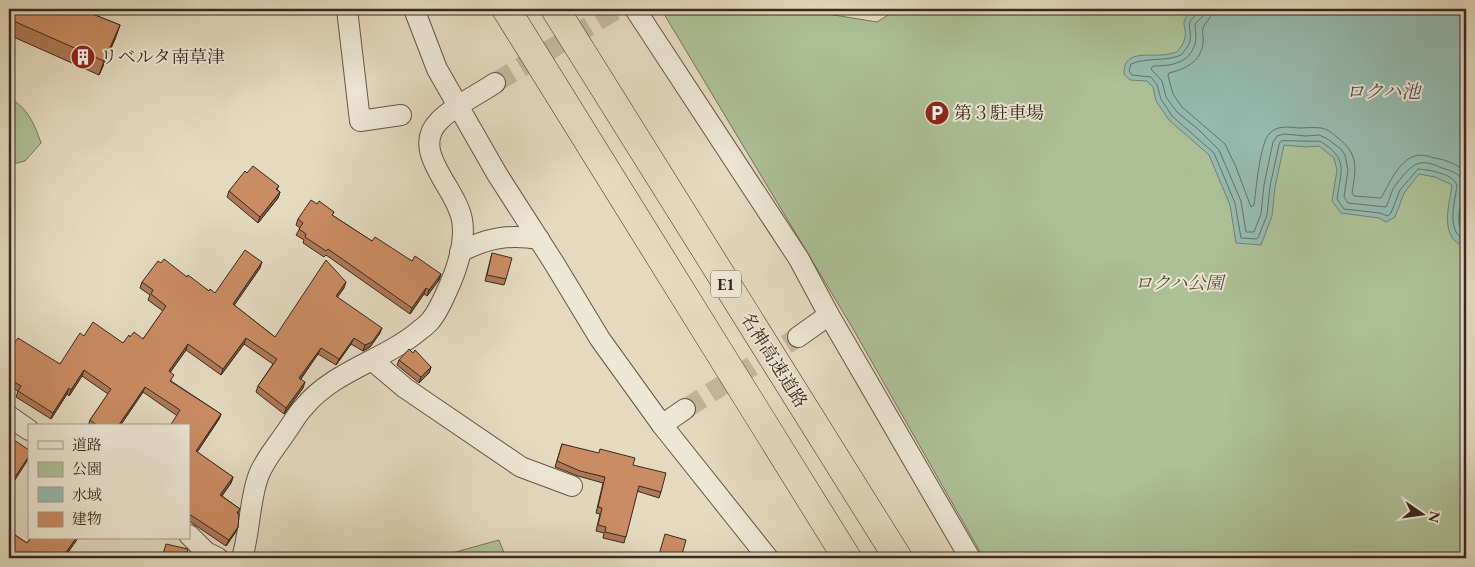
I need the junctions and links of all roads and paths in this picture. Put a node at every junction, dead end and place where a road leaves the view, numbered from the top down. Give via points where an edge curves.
1 (347, 9) edge
2 (414, 9) edge
3 (506, 9) edge
4 (555, 9) edge
5 (636, 9) edge
6 (495, 83) tunnel mouth
7 (460, 106) junction
8 (401, 115) dead end
9 (539, 239) junction
10 (460, 252) junction
11 (829, 315) junction
12 (798, 337) tunnel mouth
13 (373, 361) junction
14 (685, 409) tunnel mouth
15 (9, 416) edge
16 (662, 425) junction
17 (28, 429) edge
18 (572, 486) dead end
19 (190, 536) edge
20 (209, 556) edge
21 (242, 558) edge
22 (768, 558) edge
23 (847, 558) edge
24 (898, 558) edge
25 (970, 558) edge

1 - 8 street via 360,121
2 - 7 street via 437,68
3 - 23 highway, E1
4 - 24 highway, 名神高速道路 / E1
5 - 11 street via 786,238
6 - 7 street
7 - 9 street via 497,174
7 - 10 street via 438,121 428,144 432,159 460,210 463,234
9 - 10 street via 502,237 480,242
9 - 16 street via 600,339
10 - 13 street via 446,294 431,320 410,339
11 - 12 street
11 - 25 street
13 - 18 street via 405,388 521,467
13 - 21 street via 340,377 319,392 304,406 270,454 258,475
14 - 16 street
15 - 17 street
16 - 22 street
19 - 20 street

